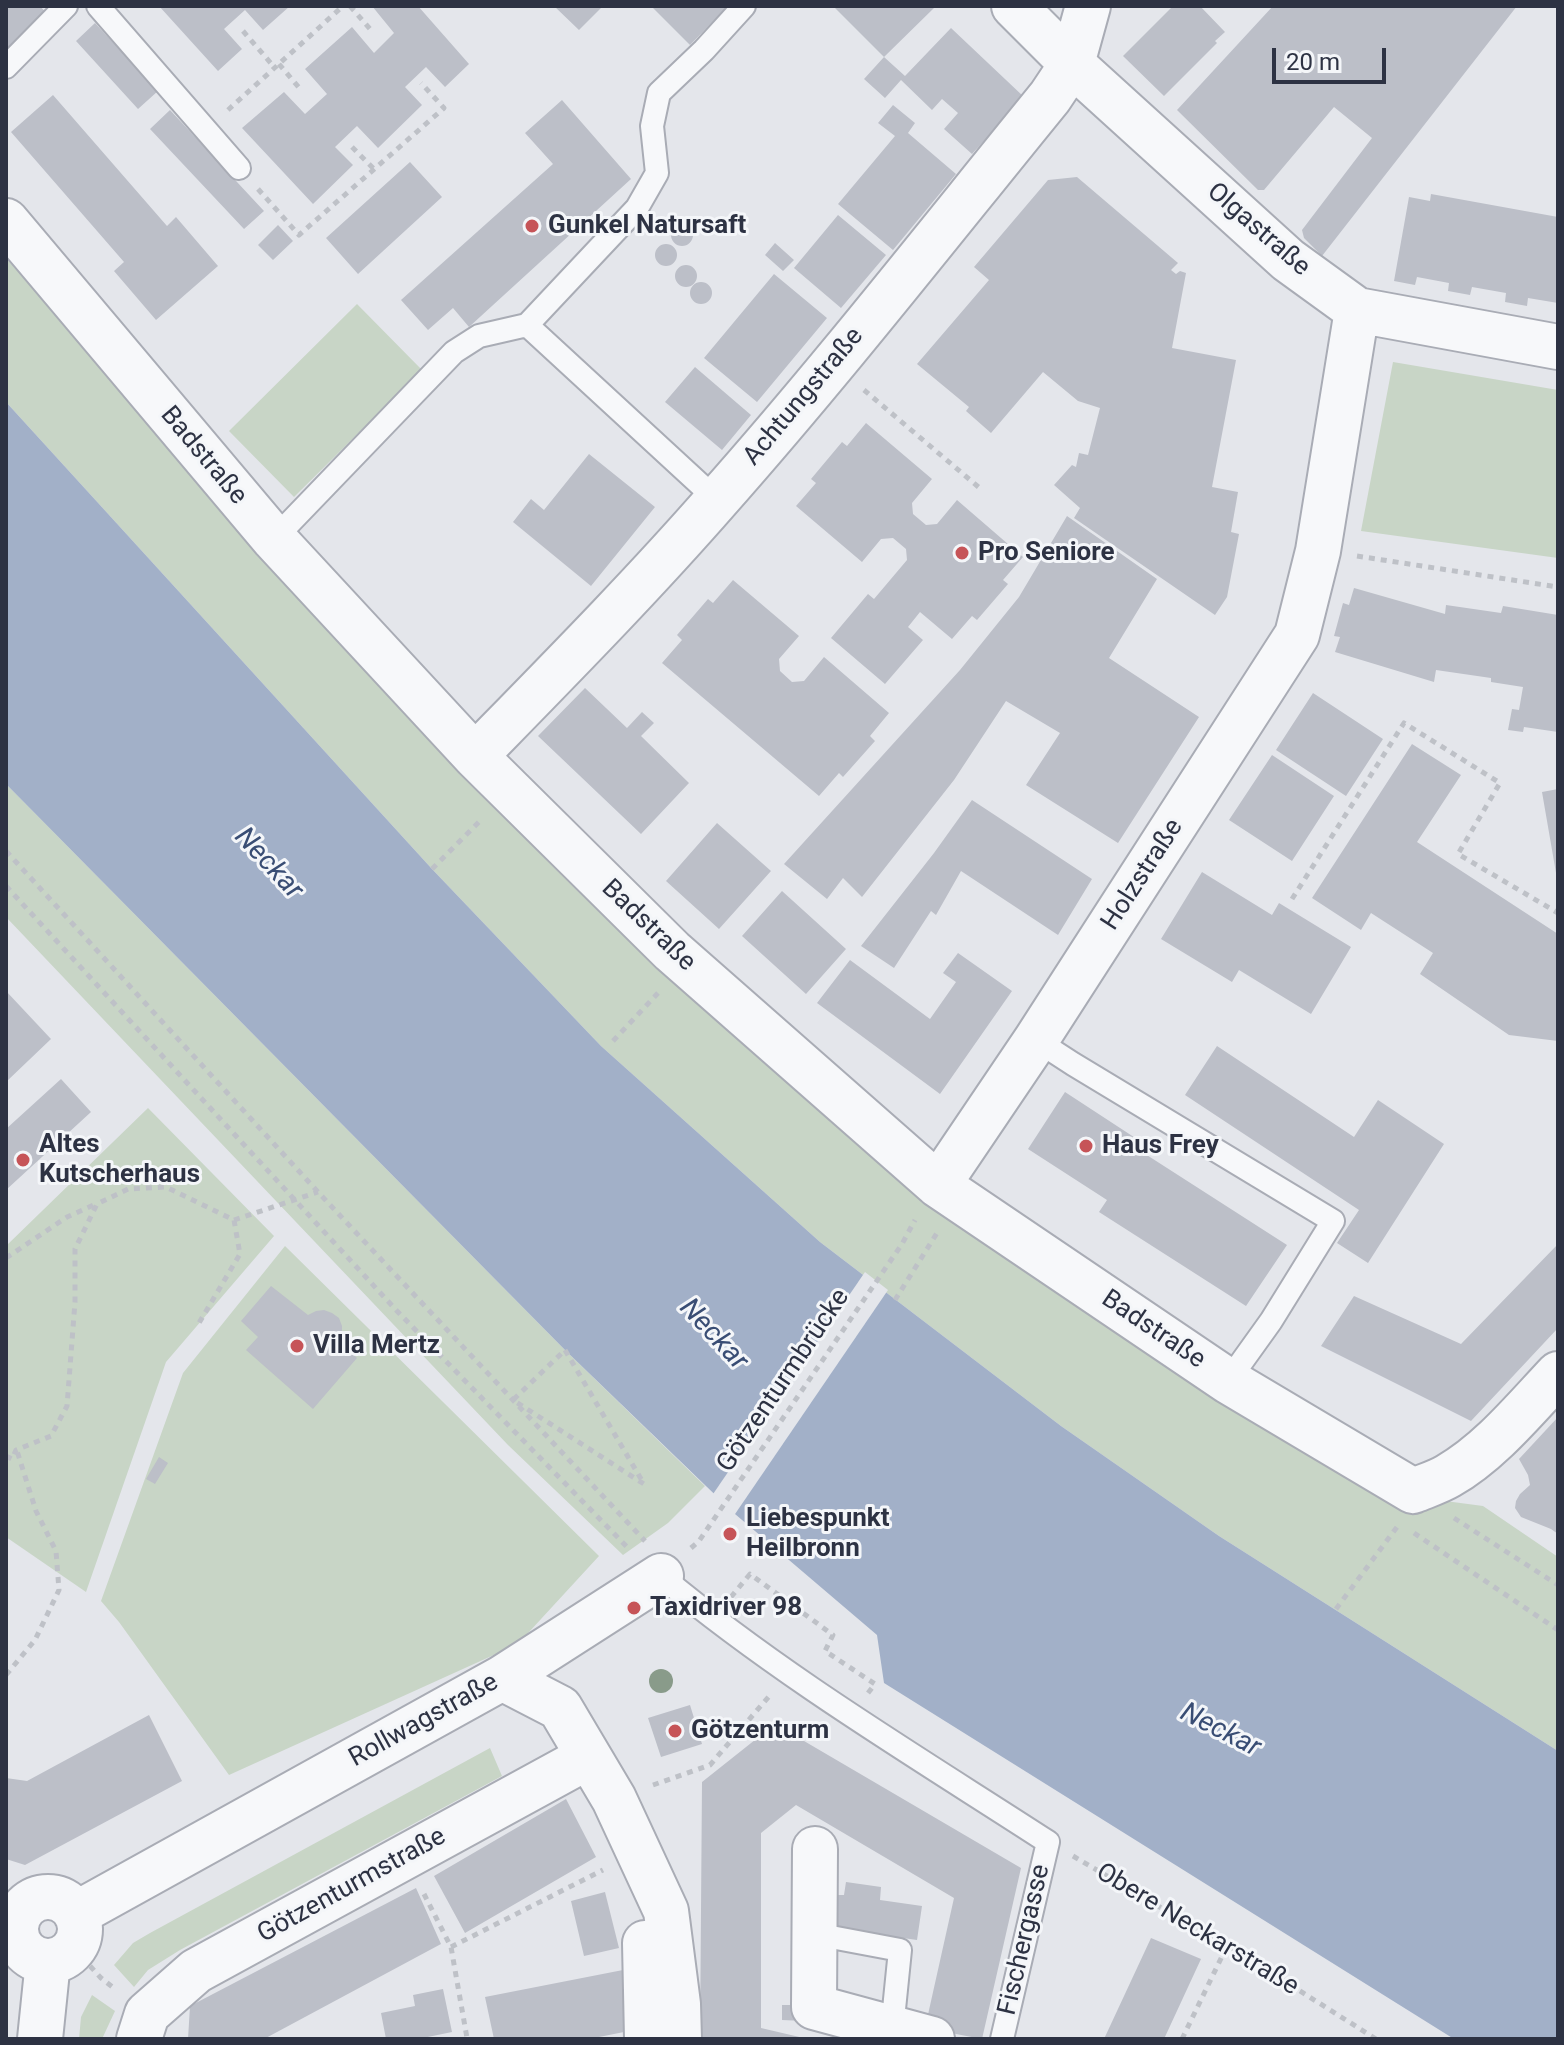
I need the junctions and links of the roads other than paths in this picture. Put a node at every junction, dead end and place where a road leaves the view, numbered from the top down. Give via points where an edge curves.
1 (66, 6) edge
2 (98, 6) edge
3 (744, 6) edge
4 (1014, 6) edge
5 (1088, 6) edge
6 (1072, 64) junction
7 (6, 67) edge
8 (239, 168) road end
9 (6, 221) edge
10 (1357, 310) junction
11 (527, 325) junction
12 (1558, 347) edge
13 (717, 500) junction
14 (274, 539) junction
15 (475, 756) junction
16 (1036, 1040) junction
17 (938, 1185) junction
18 (1558, 1374) edge
19 (1228, 1381) junction
20 (661, 1576) joint
21 (502, 1678) junction
22 (588, 1757) junction
23 (815, 1849) dead end
24 (639, 1855) junction
25 (12, 1916) edge
26 (815, 1934) junction
27 (66, 1941) junction
28 (143, 2026) edge
29 (912, 2034) edge
30 (40, 2039) edge
31 (647, 2039) edge
32 (679, 2039) edge
33 (1002, 2039) edge

1 - 7 lane
2 - 8 lane
3 - 11 lane via 659,93 652,126 657,173 637,208
4 - 6 street, Olgastraße
5 - 6 street, Achtungstraße
6 - 10 street, Olgastraße via 1288,260
6 - 13 street, Achtungstraße
9 - 14 street, Badstraße
10 - 12 street, Olgastraße
10 - 16 street, Holzstraße via 1318,551 1297,635
11 - 13 lane
11 - 14 lane via 479,336 454,352
13 - 15 street, Achtungstraße
14 - 15 street, Badstraße
15 - 17 street, Badstraße via 672,951
16 - 17 street, Holzstraße
16 - 19 lane via 1333,1221
17 - 19 street, Badstraße
18 - 19 street, Badstraße via 1486,1448 1406,1507
20 - 21 street, Rollwagstraße
20 - 33 lane, Fischergasse via 853,1717 1048,1842
21 - 22 street via 560,1708
21 - 27 street, Rollwagstraße via 182,1856
22 - 24 street
22 - 28 street, Götzenturmstraße via 196,1971
23 - 26 street
24 - 31 street
24 - 32 street via 666,1911
25 - 27 street via 46,1897 69,1904
26 - 29 lane via 900,1950
26 - 29 street via 814,2007
27 - 30 street

